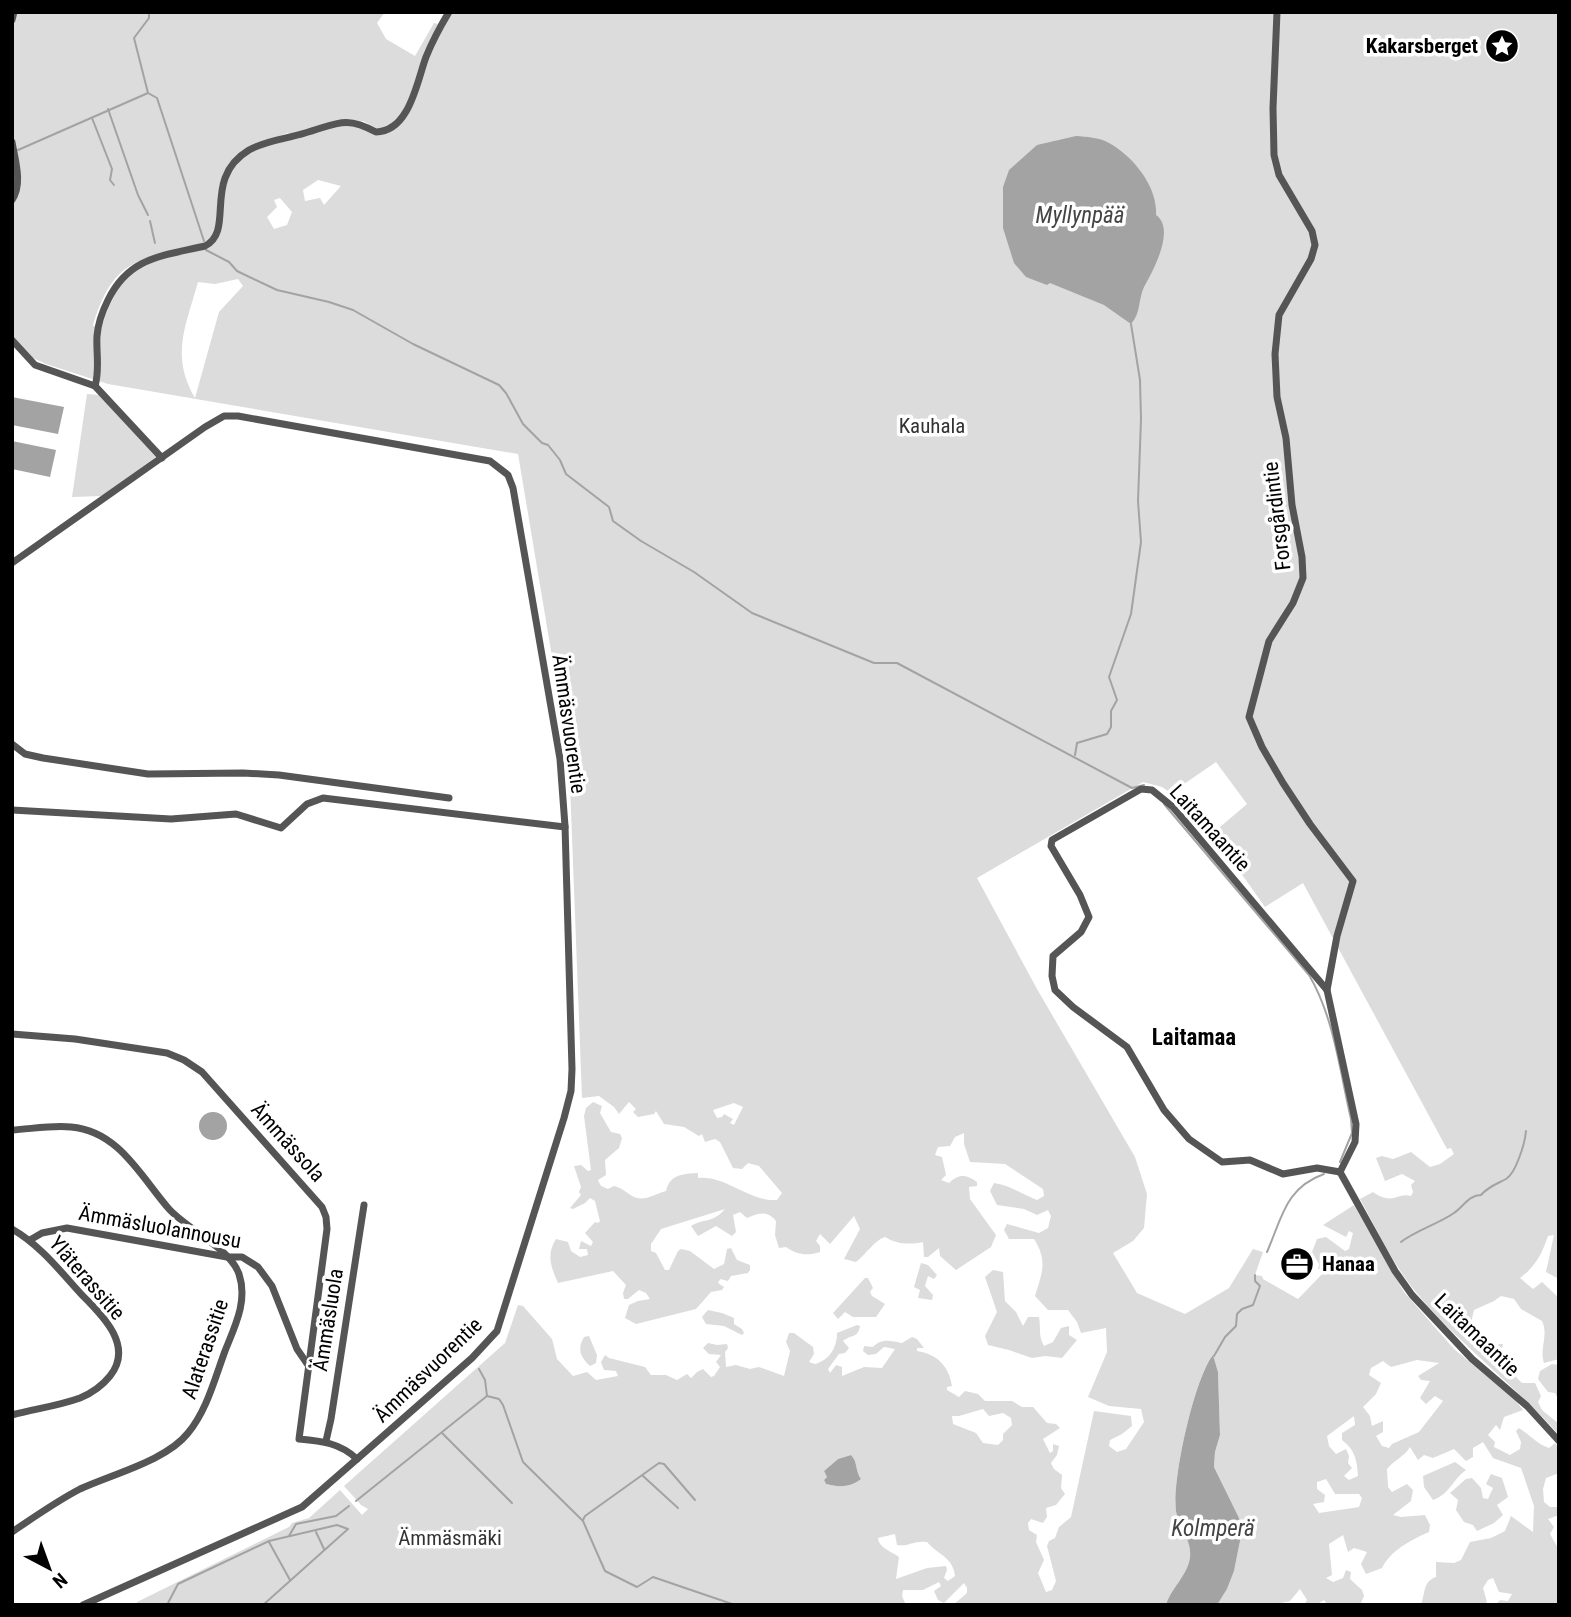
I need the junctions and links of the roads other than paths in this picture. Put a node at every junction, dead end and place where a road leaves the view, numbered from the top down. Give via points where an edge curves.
1 (14, 12) edge
2 (449, 12) edge
3 (1276, 12) edge
4 (12, 20) edge
5 (12, 142) edge
6 (12, 200) edge
7 (12, 340) edge
8 (95, 386) junction
9 (162, 458) junction
10 (12, 563) edge
11 (12, 744) edge
12 (449, 798) dead end
13 (12, 810) edge
14 (565, 827) junction
15 (1327, 990) junction
16 (12, 1034) edge
17 (12, 1130) edge
18 (1340, 1172) junction
19 (364, 1205) dead end
20 (12, 1229) edge
21 (30, 1240) junction
22 (227, 1257) junction
23 (308, 1365) junction
24 (12, 1415) edge
25 (326, 1441) junction
26 (1559, 1441) edge
27 (357, 1459) junction
28 (12, 1532) edge
29 (83, 1605) edge

1 - 4 street
2 - 8 street via 426,56 408,108 390,128 376,132 342,121 248,151 225,177 218,232 212,243 151,258 123,276 99,321
3 - 15 street, Forsgårdintie via 1274,155 1279,175 1312,231 1315,245 1279,315 1275,354 1277,397 1303,571 1297,594 1264,653 1249,717 1283,783 1353,881
5 - 6 street via 18,181
7 - 8 street via 35,365
8 - 9 street
9 - 10 street, Ämmäsvuorentie
9 - 14 street, Ämmäsvuorentie via 224,416 238,416 490,461 500,467 513,488 560,759
11 - 12 street via 25,754 43,758 148,774 279,775
13 - 14 street via 171,820 236,814 281,828 307,804 323,798
14 - 27 street, Ämmäsvuorentie via 571,1091 502,1318 480,1350
15 - 18 street, Laitamaantie via 1356,1124 1355,1142
15 - 18 street, Laitamaantie via 1173,807 1152,790 1135,791 1052,840 1051,846 1089,917 1082,932 1052,959 1053,983 1060,996 1127,1047 1164,1110 1180,1130 1216,1159 1250,1160 1283,1174 1317,1168
16 - 23 street, Ämmässola via 167,1054 184,1060 211,1082 326,1217
17 - 22 street, Alaterassitie via 69,1126 108,1139 124,1152 172,1213
18 - 26 street, Laitamaantie via 1412,1295
19 - 25 street, Ämmäsluola
20 - 21 street, Yläterassitie
21 - 22 street, Ämmäsluolannousu via 67,1228
21 - 24 street, Yläterassitie via 101,1315 117,1342 120,1359 107,1380 80,1398
22 - 23 street, Ämmäsluolannousu via 242,1257 258,1267 272,1286
22 - 28 street, Alaterassitie via 239,1272 242,1305 206,1400 187,1434 156,1456 79,1490
23 - 25 street, Ämmässola via 299,1440
25 - 27 street
27 - 29 street, Ämmäsvuorentie via 302,1507

